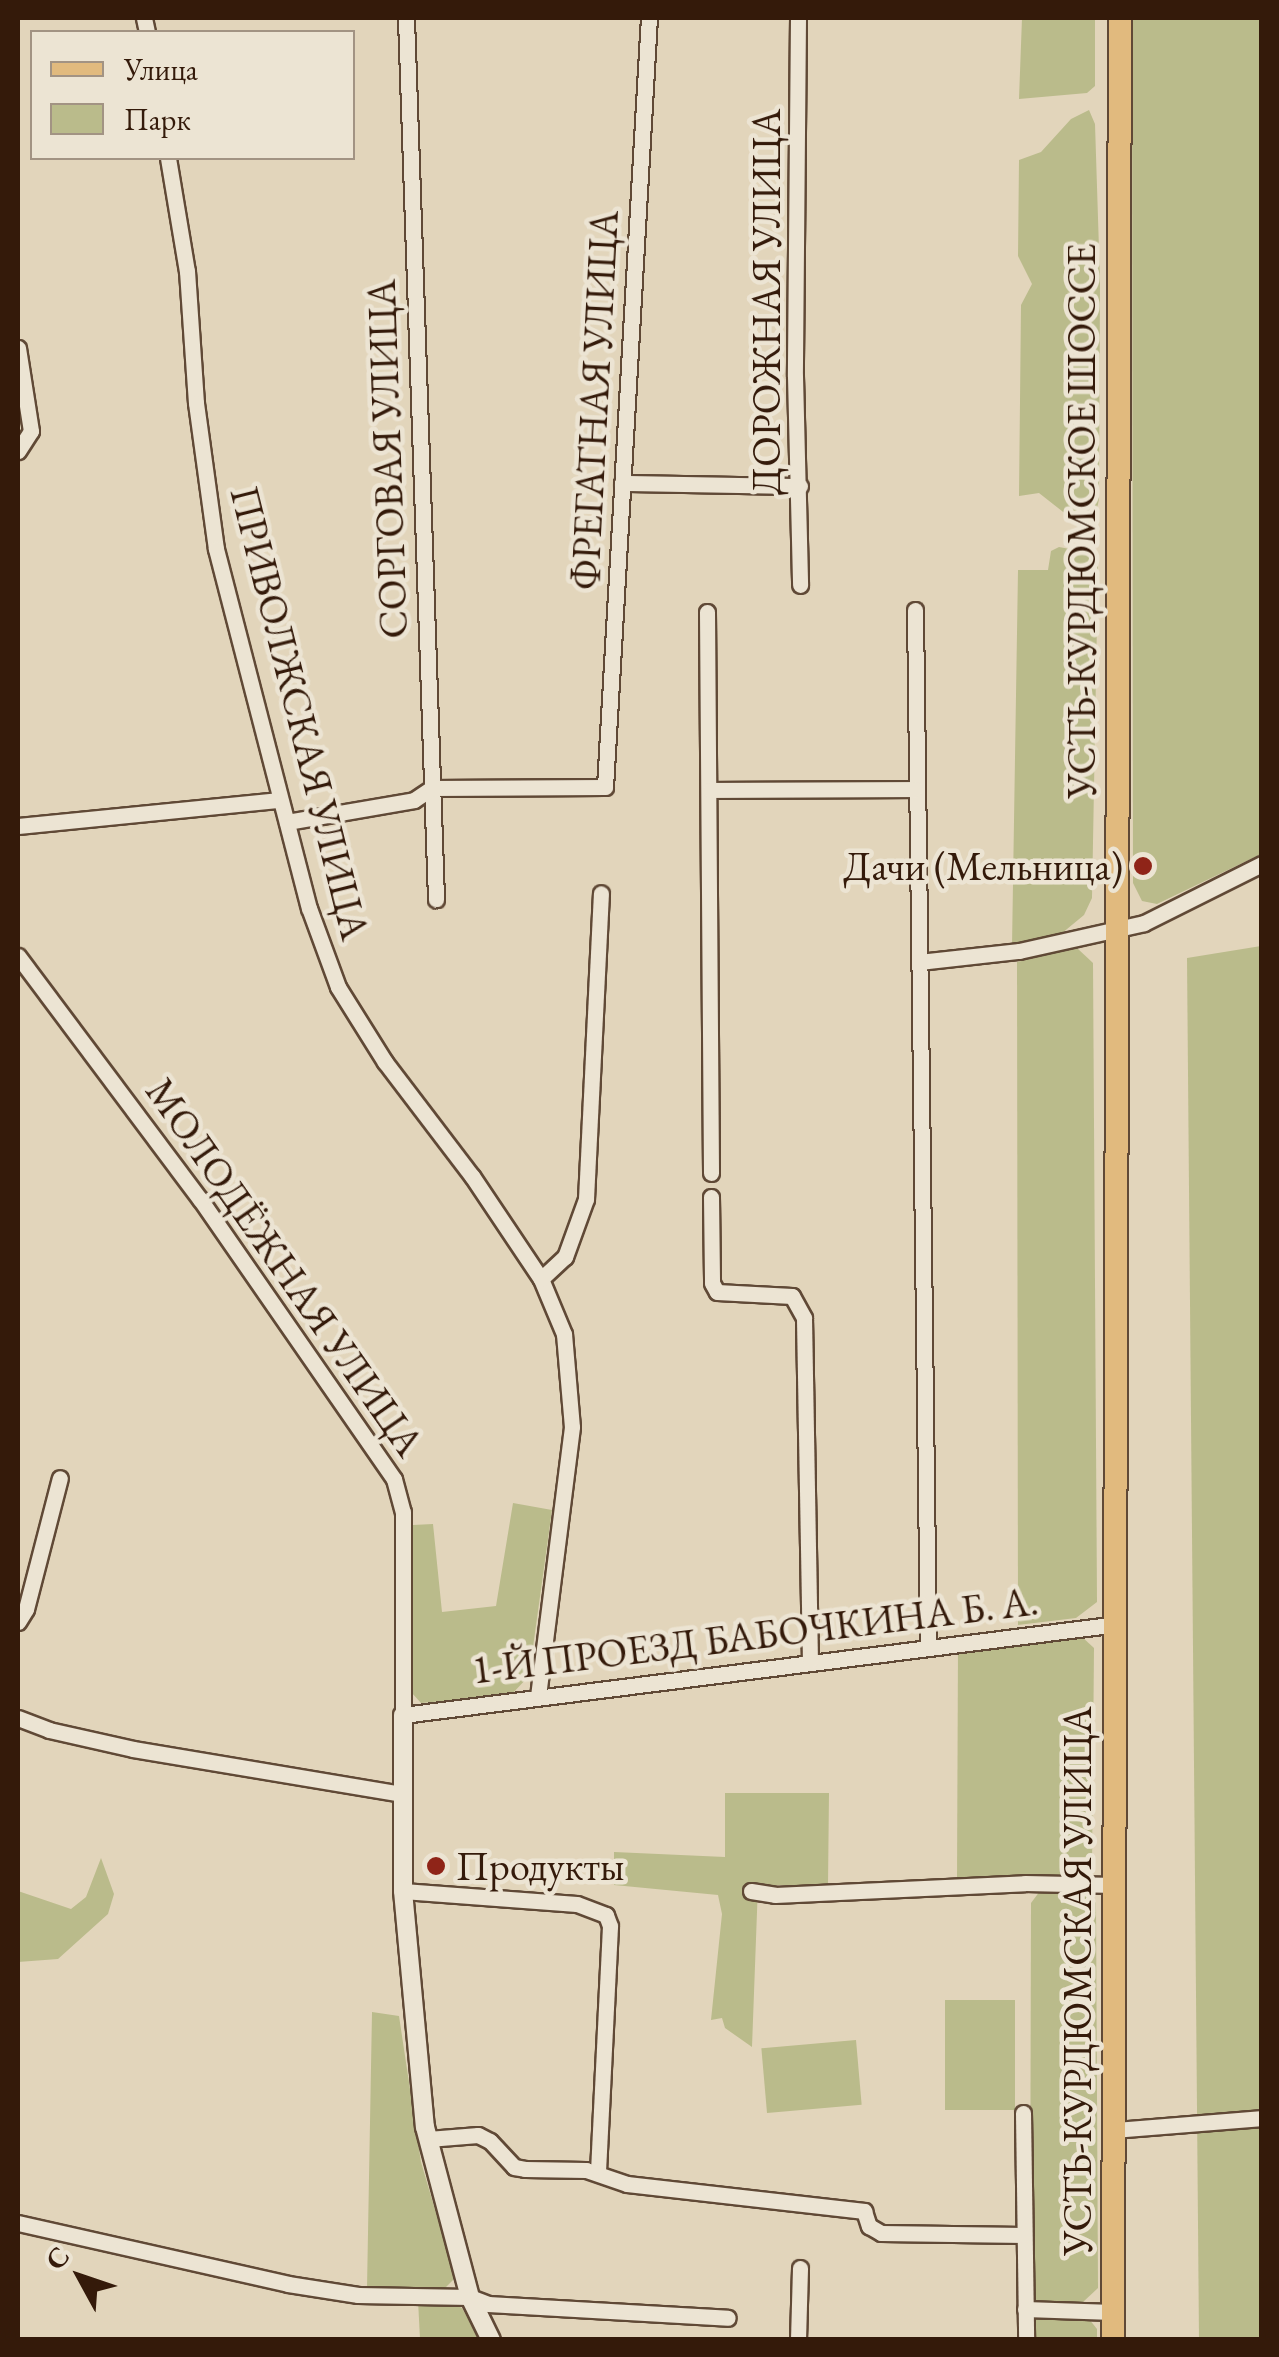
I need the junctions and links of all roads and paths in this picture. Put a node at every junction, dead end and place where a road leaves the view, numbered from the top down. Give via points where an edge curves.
1 (406, 18) edge
2 (649, 18) edge
3 (798, 18) edge
4 (1120, 18) edge
5 (168, 160) edge
6 (18, 348) edge
7 (18, 451) edge
8 (622, 483) junction
9 (800, 486) junction
10 (800, 585) dead end
11 (915, 610) dead end
12 (708, 612) dead end
13 (432, 788) junction
14 (916, 788) junction
15 (710, 790) junction
16 (280, 800) junction
17 (288, 822) junction
18 (18, 826) edge
19 (1262, 864) edge
20 (601, 893) dead end
21 (436, 898) dead end
22 (1118, 930) junction
23 (18, 956) edge
24 (919, 962) junction
25 (711, 1173) dead end
26 (711, 1197) dead end
27 (540, 1279) junction
28 (60, 1478) dead end
29 (18, 1622) edge
30 (1117, 1624) junction
31 (928, 1646) junction
32 (810, 1660) junction
33 (538, 1695) junction
34 (403, 1715) junction
35 (18, 1718) edge
36 (401, 1794) junction
37 (1115, 1885) junction
38 (402, 1891) junction
39 (750, 1891) dead end
40 (1023, 2113) dead end
41 (1262, 2118) edge
42 (1114, 2130) junction
43 (428, 2139) junction
44 (598, 2172) junction
45 (18, 2223) edge
46 (1024, 2235) junction
47 (800, 2268) dead end
48 (470, 2296) junction
49 (1025, 2309) junction
50 (1113, 2312) junction
51 (728, 2318) dead end
52 (491, 2340) edge
53 (798, 2340) edge
54 (1026, 2340) edge
55 (1113, 2340) edge

1 - 13 street, СОРГОВАЯ УЛИЦА
2 - 8 street, ФРЕГАТНАЯ УЛИЦА
3 - 9 street, ДОРОЖНАЯ УЛИЦА
4 - 22 main road, УСТЬ-КУРДЮМСКОЕ ШОССЕ
5 - 16 street, ПРИВОЛЖСКАЯ УЛИЦА via 216,548
6 - 7 street via 30,432
8 - 9 street
8 - 13 street, ФРЕГАТНАЯ УЛИЦА via 605,787
9 - 10 street, ДОРОЖНАЯ УЛИЦА
11 - 14 street
12 - 15 street
13 - 17 street via 414,800
13 - 21 street, СОРГОВАЯ УЛИЦА
14 - 15 street
14 - 24 street
15 - 25 street
16 - 17 street, ПРИВОЛЖСКАЯ УЛИЦА
16 - 18 street
17 - 27 street, ПРИВОЛЖСКАЯ УЛИЦА via 338,987
19 - 22 street
20 - 27 street via 586,1199 565,1257
22 - 24 street via 1019,951
22 - 30 main road, УСТЬ-КУРДЮМСКОЕ ШОССЕ
23 - 34 street, МОЛОДЁЖНАЯ УЛИЦА via 200,1198 394,1479 403,1512
24 - 31 street
26 - 32 street via 712,1283 718,1292 792,1296 804,1318
27 - 33 street, ПРИВОЛЖСКАЯ УЛИЦА via 564,1334 572,1427
28 - 29 street
30 - 31 street, 1-Й ПРОЕЗД БАБОЧКИНА Б. А.
30 - 37 main road, УСТЬ-КУРДЮМСКАЯ УЛИЦА
31 - 32 street, 1-Й ПРОЕЗД БАБОЧКИНА Б. А.
32 - 33 street, 1-Й ПРОЕЗД БАБОЧКИНА Б. А.
33 - 34 street, 1-Й ПРОЕЗД БАБОЧКИНА Б. А.
34 - 36 street, МОЛОДЁЖНАЯ УЛИЦА
35 - 36 street via 133,1749
36 - 38 street, МОЛОДЁЖНАЯ УЛИЦА
37 - 39 street
37 - 42 main road, УСТЬ-КУРДЮМСКАЯ УЛИЦА
38 - 43 street, МОЛОДЁЖНАЯ УЛИЦА
38 - 44 street via 577,1904 606,1914
40 - 46 street
41 - 42 street
42 - 50 main road, УСТЬ-КУРДЮМСКАЯ УЛИЦА
43 - 44 street via 478,2135 514,2167
43 - 48 street, МОЛОДЁЖНАЯ УЛИЦА
44 - 46 street via 627,2184 864,2212 881,2233
45 - 48 street via 288,2284 358,2295
46 - 49 street
47 - 53 street
48 - 51 street via 488,2304
48 - 52 street, МОЛОДЁЖНАЯ УЛИЦА
49 - 50 street
49 - 54 street
50 - 55 main road, УСТЬ-КУРДЮМСКАЯ УЛИЦА

